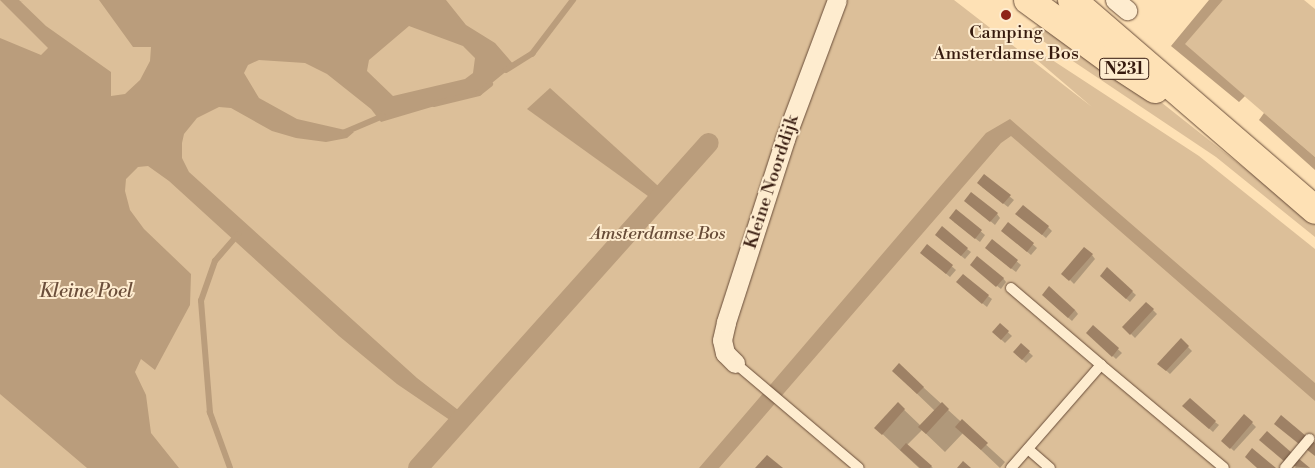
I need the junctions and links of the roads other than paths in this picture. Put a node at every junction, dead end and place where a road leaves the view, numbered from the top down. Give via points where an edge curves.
1 (837, 0) edge
2 (1028, 0) edge
3 (1072, 0) edge
4 (1214, 125) junction
5 (1315, 210) edge
6 (1011, 288) dead end
7 (735, 363) joint
8 (1101, 365) junction
9 (1309, 439) dead end
10 (1028, 449) junction
11 (858, 468) edge
12 (1012, 468) edge
13 (1050, 468) edge
14 (1224, 468) edge
15 (1285, 468) edge

1 - 7 street, Kleine Noorddijk via 785,139 726,322 722,340 725,353
2 - 4 main road, N231 via 1108,59
3 - 4 main road, N231 via 1161,75
4 - 5 main road, N231
6 - 8 lane
7 - 11 lane
8 - 10 lane
8 - 14 lane
9 - 15 lane
10 - 12 lane
10 - 13 lane

